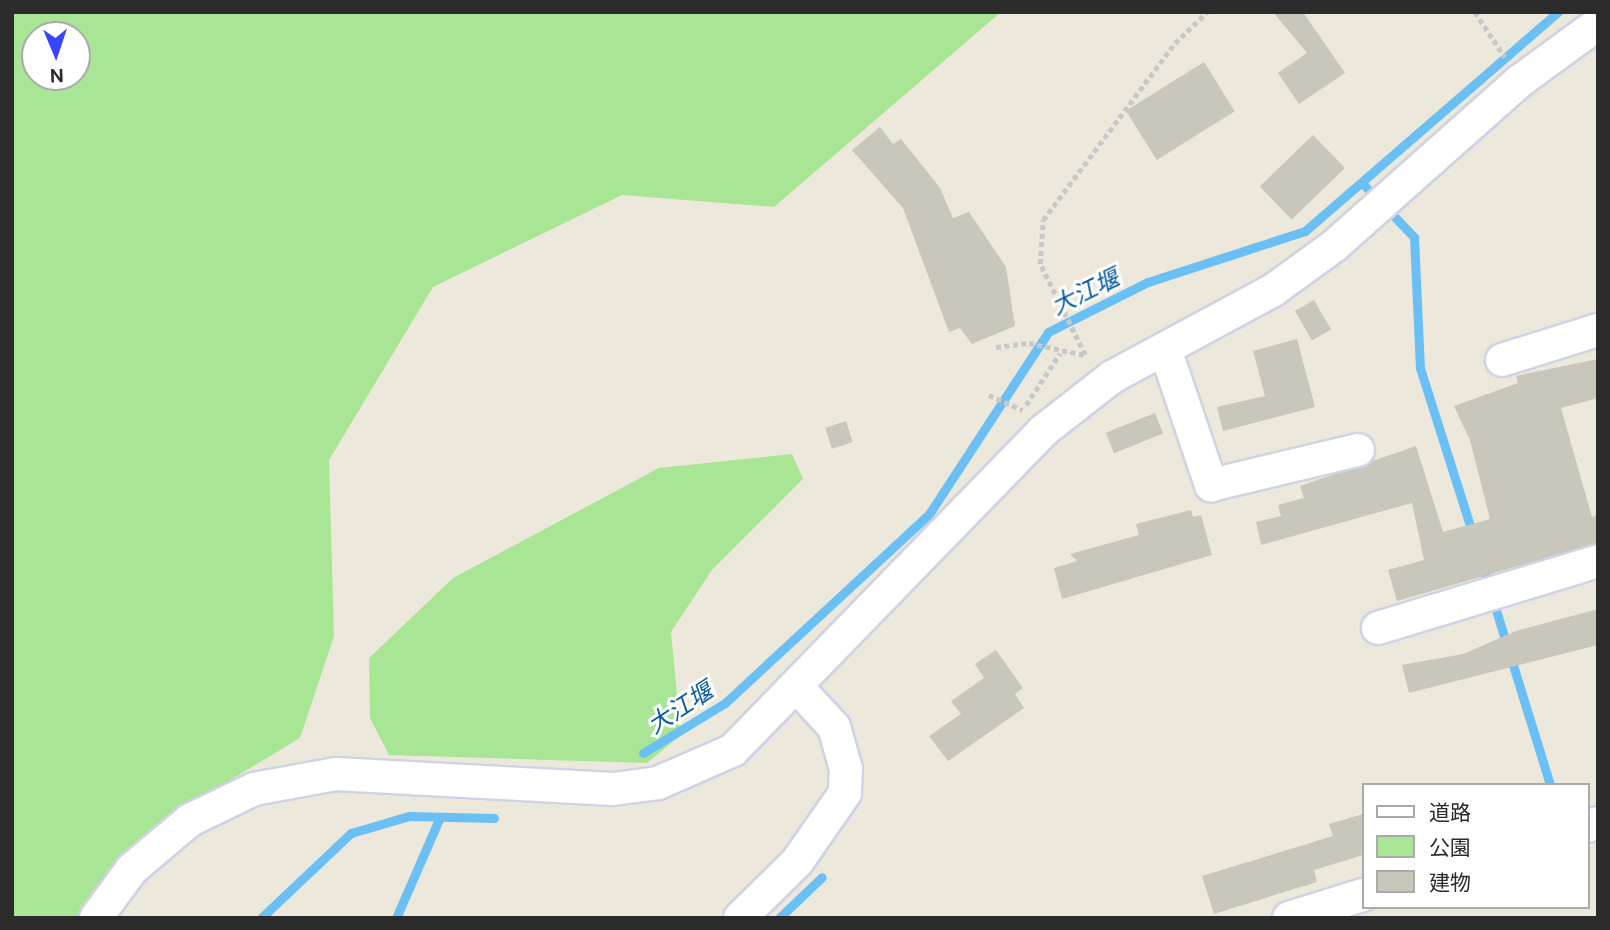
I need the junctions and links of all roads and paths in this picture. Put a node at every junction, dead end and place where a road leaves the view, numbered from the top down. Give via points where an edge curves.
1 (1207, 12) edge
2 (1475, 12) edge
3 (1598, 24) edge
4 (1520, 82) junction
5 (1598, 330) edge
6 (996, 347) dead end
7 (1165, 349) junction
8 (1060, 353) dead end
9 (1085, 355) junction
10 (1502, 360) dead end
11 (1112, 377) junction
12 (1022, 410) dead end
13 (1358, 450) dead end
14 (1598, 561) edge
15 (1378, 628) dead end
16 (798, 688) junction
17 (1362, 895) edge
18 (96, 918) edge
19 (740, 918) edge
20 (1289, 918) edge

1 - 9 path via 1175,43 1043,220 1040,264
2 - 4 path
3 - 4 street
4 - 7 street via 1334,246 1272,291
5 - 10 street
6 - 9 path via 1029,343
7 - 11 street
7 - 13 street via 1211,485
8 - 12 path
9 - 11 path
11 - 16 street via 1043,431
14 - 15 street
16 - 18 street via 733,750 658,783 569,789 337,774 254,789 190,820 132,869
16 - 19 street via 834,727 846,769 845,793 797,862
17 - 20 street

